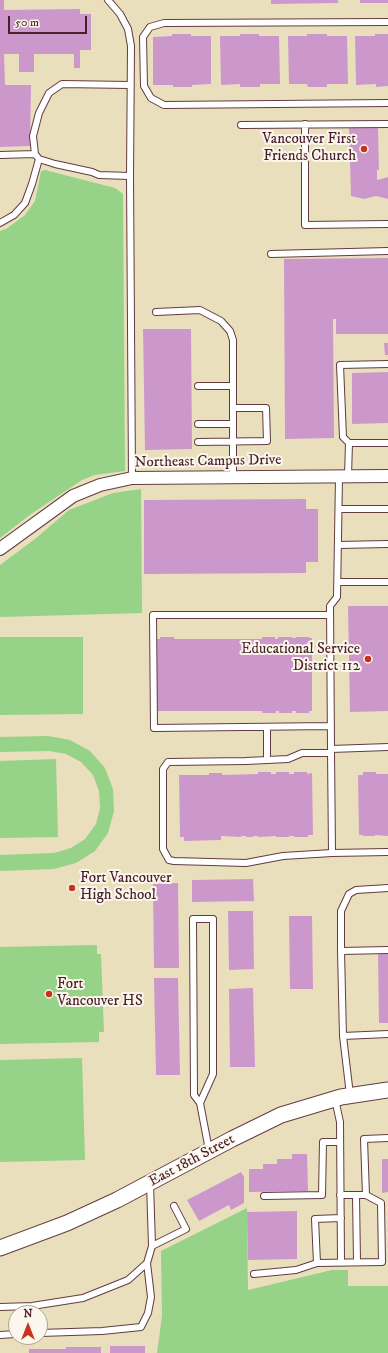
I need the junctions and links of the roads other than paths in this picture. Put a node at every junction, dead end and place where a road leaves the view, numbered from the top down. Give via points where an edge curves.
1 (108, 0) edge
2 (388, 22) edge
3 (130, 85) junction
4 (388, 103) edge
5 (305, 124) junction
6 (388, 124) edge
7 (241, 125) dead end
8 (0, 155) edge
9 (37, 157) junction
10 (130, 176) junction
11 (0, 223) edge
12 (388, 224) edge
13 (388, 251) edge
14 (271, 254) dead end
15 (156, 312) dead end
16 (388, 364) edge
17 (198, 386) dead end
18 (233, 386) junction
19 (233, 408) junction
20 (198, 424) dead end
21 (233, 424) junction
22 (198, 442) dead end
23 (233, 442) junction
24 (388, 442) edge
25 (349, 443) junction
26 (388, 476) edge
27 (233, 477) junction
28 (344, 477) junction
29 (132, 478) junction
30 (339, 509) junction
31 (388, 509) edge
32 (388, 544) edge
33 (338, 545) junction
34 (0, 549) edge
35 (338, 582) junction
36 (388, 582) edge
37 (330, 615) junction
38 (267, 726) junction
39 (331, 726) junction
40 (388, 747) edge
41 (331, 751) junction
42 (267, 760) junction
43 (388, 852) edge
44 (332, 853) junction
45 (388, 888) edge
46 (388, 950) edge
47 (341, 951) junction
48 (388, 1034) edge
49 (343, 1036) junction
50 (388, 1090) edge
51 (343, 1097) junction
52 (200, 1103) junction
53 (388, 1138) edge
54 (340, 1142) junction
55 (209, 1152) junction
56 (150, 1183) junction
57 (340, 1195) junction
58 (356, 1195) junction
59 (366, 1195) junction
60 (264, 1196) dead end
61 (174, 1206) dead end
62 (341, 1218) junction
63 (152, 1246) junction
64 (0, 1248) edge
65 (341, 1262) junction
66 (357, 1262) junction
67 (147, 1263) junction
68 (317, 1263) junction
69 (254, 1274) dead end
70 (0, 1307) edge
71 (48, 1333) edge

1 - 3 lane via 128,29 131,46
2 - 4 lane via 164,23 150,27 143,37 144,86 151,98 164,104
3 - 9 lane via 62,84 49,93 33,136
3 - 10 lane
5 - 6 lane
5 - 7 lane
5 - 12 lane via 305,225
8 - 9 lane
9 - 10 lane via 99,175
9 - 11 lane via 25,204 14,215
10 - 29 lane
13 - 14 lane
15 - 18 lane via 200,310 221,321 230,331 233,340
16 - 25 lane via 340,365 343,437
17 - 18 lane
18 - 19 lane
19 - 21 lane
19 - 23 lane via 266,408 267,441
20 - 21 lane
21 - 23 lane
22 - 23 lane
23 - 27 lane
24 - 25 lane
25 - 28 lane
26 - 28 street, Northeast Campus Drive
27 - 28 street, Northeast Campus Drive
27 - 29 street, Northeast Campus Drive
28 - 30 lane
29 - 34 street, Northeast Campus Drive via 100,485 73,496
30 - 31 lane
30 - 33 lane
32 - 33 lane
33 - 35 lane
35 - 36 lane
35 - 37 lane via 337,597 330,606
37 - 38 lane via 153,615 154,728
37 - 39 lane
38 - 39 lane
38 - 42 lane
39 - 41 lane
40 - 41 lane
41 - 42 lane via 302,753 288,759
41 - 44 lane
42 - 44 lane via 168,762 163,769 163,849 169,860 246,864 283,856
43 - 44 lane
45 - 47 lane via 356,890 349,894 341,911
46 - 47 lane
47 - 49 lane
48 - 49 lane
49 - 51 lane
50 - 51 street, East 18th Street
51 - 54 lane
51 - 55 street, East 18th Street via 281,1116
52 - 52 lane via 213,1074 212,919 193,919 194,1095
52 - 55 lane
53 - 59 lane via 364,1139
54 - 57 lane
54 - 60 lane via 323,1142 322,1195
55 - 56 street, East 18th Street
56 - 63 lane
56 - 64 street, East 18th Street via 67,1223
57 - 58 lane
57 - 62 lane
58 - 59 lane
58 - 66 lane
59 - 66 lane via 381,1203 382,1262
61 - 63 lane via 186,1229
62 - 65 lane
62 - 68 lane via 315,1219
63 - 67 lane
65 - 66 lane
65 - 68 lane
67 - 70 lane via 128,1280 83,1298 32,1306
67 - 71 lane via 152,1297 141,1327
68 - 69 lane via 296,1270

